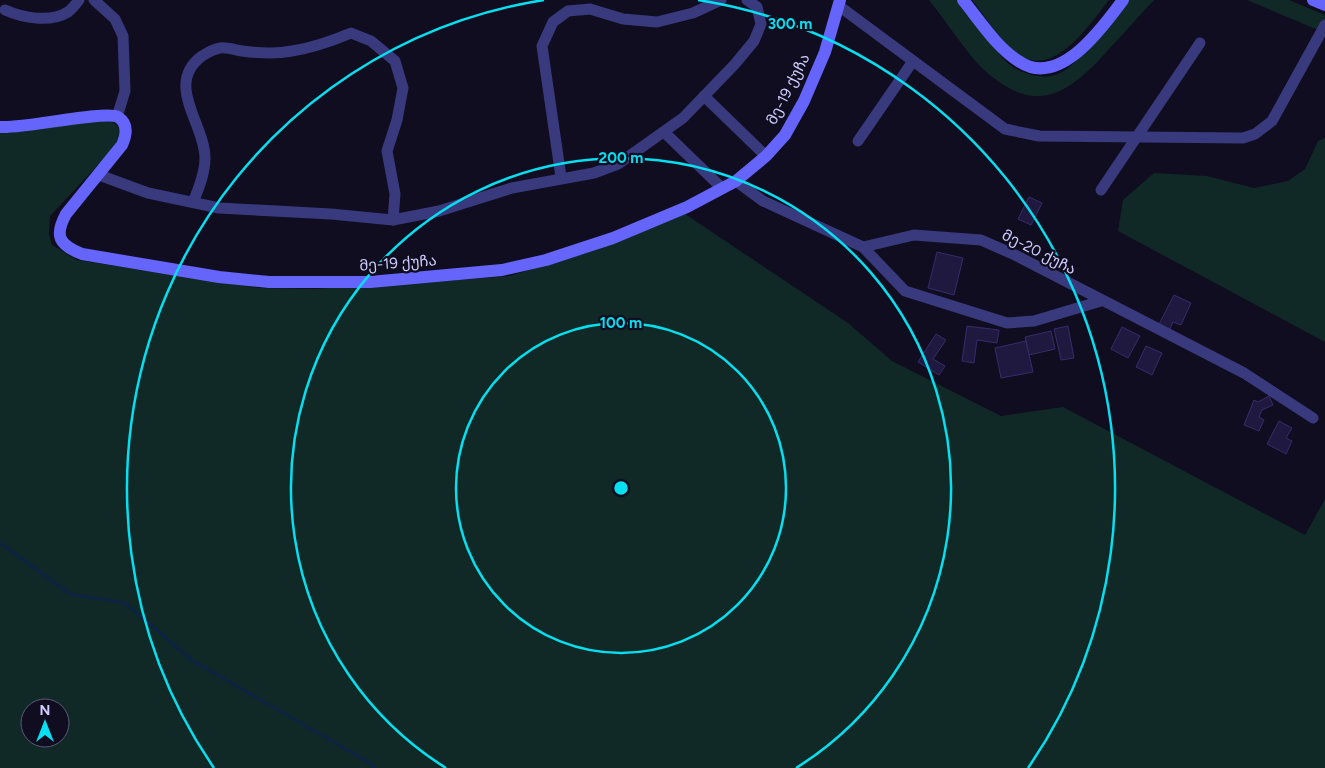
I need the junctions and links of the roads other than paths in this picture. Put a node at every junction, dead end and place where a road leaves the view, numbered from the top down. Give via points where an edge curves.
1 (79, 0) edge
2 (94, 0) edge
3 (721, 0) edge
4 (747, 0) edge
5 (963, 0) edge
6 (1123, 0) edge
7 (1313, 0) edge
8 (839, 3) edge
9 (1325, 5) edge
10 (5, 10) dead end
11 (1325, 25) edge
12 (1200, 43) dead end
13 (913, 61) junction
14 (704, 96) junction
15 (117, 116) junction
16 (0, 127) edge
17 (664, 132) junction
18 (1137, 137) junction
19 (858, 141) dead end
20 (766, 156) junction
21 (99, 176) junction
22 (561, 178) junction
23 (736, 181) junction
24 (722, 188) junction
25 (1101, 190) dead end
26 (194, 202) junction
27 (393, 220) junction
28 (863, 247) junction
29 (1101, 301) junction
30 (1313, 418) dead end

1 - 10 street via 68,12 45,19 18,16
2 - 15 street via 115,19 123,36 125,91
3 - 22 street via 693,13 657,22 622,19 590,9 568,11 553,22 542,46
4 - 14 street via 757,7 762,24 754,41
5 - 6 street via 1001,46 1021,63 1037,68 1051,67 1080,51
7 - 9 street
8 - 13 street
8 - 20 street, მე-19 ქუჩა via 825,52 804,101 785,135
11 - 18 street via 1272,121 1255,134 1243,138
12 - 18 street
13 - 18 street via 1005,129 1039,136
13 - 19 street
14 - 17 street
14 - 20 street
15 - 16 street
15 - 21 street, მე-19 ქუჩა via 126,129 126,136
17 - 22 street via 618,164 594,173
17 - 24 street
18 - 25 street
20 - 23 street, მე-19 ქუჩა
21 - 24 street, მე-19 ქუჩა via 61,223 61,240 67,248 82,254 166,269 269,282 370,282 502,270 546,260 613,238 687,207
21 - 26 street via 148,193
22 - 27 street
23 - 24 street, მე-19 ქუჩა
23 - 28 street via 763,202
26 - 27 street via 219,208
26 - 27 street via 205,158 199,127 186,98 186,86 187,77 198,60 220,48 291,52 350,33 371,41 395,61 403,88 397,120 386,151 395,194
28 - 29 street, მე-20 ქუჩა via 914,236 981,240 1015,254
28 - 29 street via 905,291 1007,323 1034,322
29 - 30 street, მე-20 ქუჩა via 1244,374

